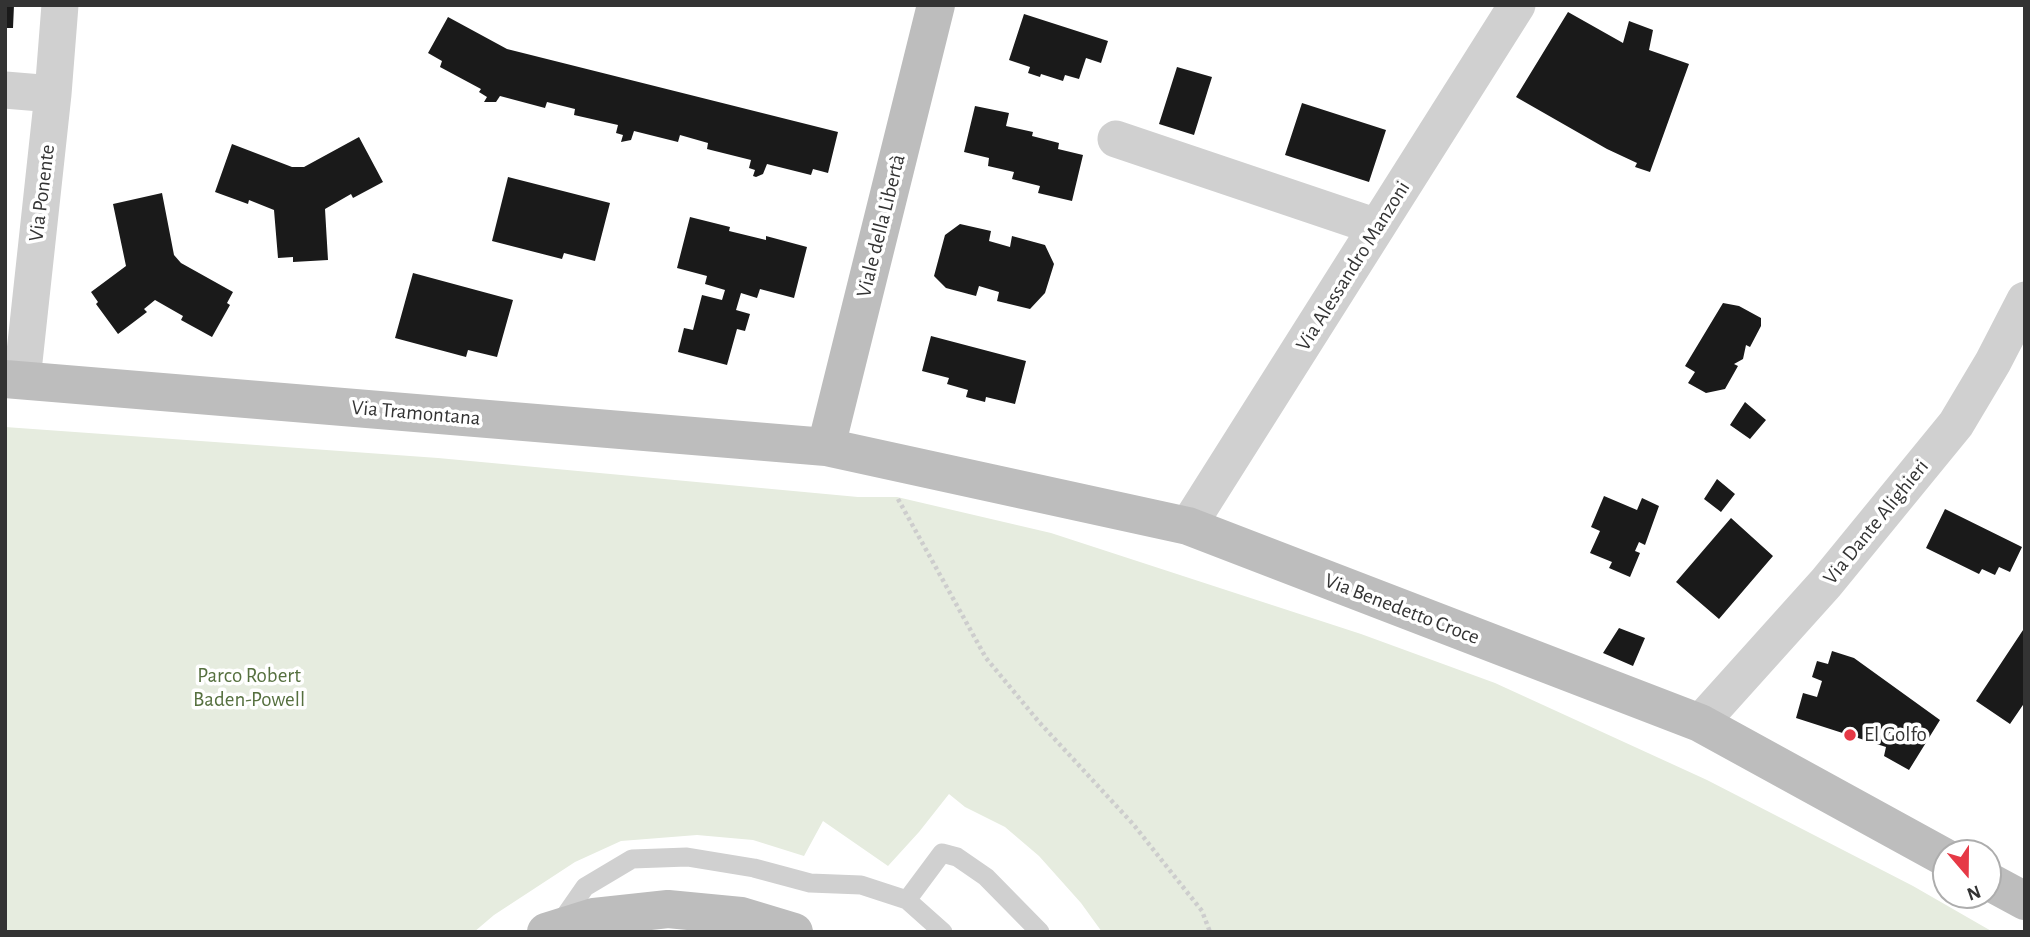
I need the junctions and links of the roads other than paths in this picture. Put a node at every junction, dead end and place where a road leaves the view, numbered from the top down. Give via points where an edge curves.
1 (60, 5) edge
2 (936, 5) edge
3 (1517, 5) edge
4 (5, 90) edge
5 (53, 94) junction
6 (1116, 139) dead end
7 (1377, 227) junction
8 (2025, 300) edge
9 (14, 380) edge
10 (826, 447) junction
11 (1188, 526) junction
12 (1700, 723) junction
13 (1932, 850) edge
14 (2002, 889) edge
15 (907, 900) junction
16 (2025, 901) edge
17 (552, 929) edge
18 (794, 932) edge
19 (943, 932) edge
20 (1040, 932) edge

1 - 5 street, Via Ponente
2 - 10 street, Viale della Libertà
3 - 7 street, Via Alessandro Manzoni
4 - 5 street
5 - 9 street, Via Ponente
6 - 7 street
7 - 11 street, Via Alessandro Manzoni
8 - 12 street, Via Dante Alighieri via 1956,424 1826,583
9 - 10 street, Via Tramontana
10 - 11 street, Via Benedetto Croce
11 - 12 street, Via Benedetto Croce
12 - 13 street, Via Benedetto Croce
14 - 16 street
15 - 17 lane via 860,885 810,883 687,857 632,859 585,887
15 - 19 lane
15 - 20 lane via 942,852 986,877
17 - 18 street via 594,917 668,909 741,916

